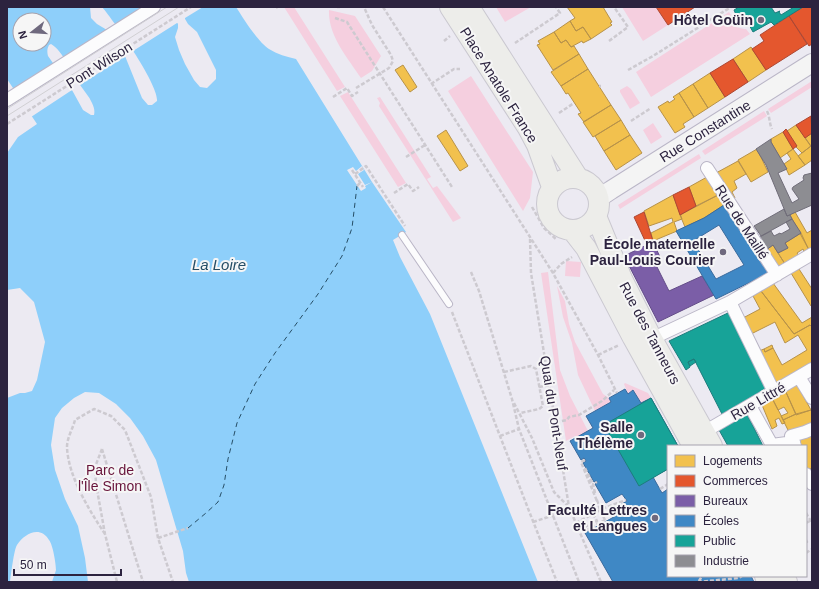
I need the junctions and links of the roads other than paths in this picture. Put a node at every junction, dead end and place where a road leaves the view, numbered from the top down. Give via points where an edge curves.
1 (154, 7) edge
2 (450, 7) edge
3 (470, 7) edge
4 (812, 63) edge
5 (7, 100) edge
6 (707, 168) dead end
7 (578, 178) junction
8 (552, 187) junction
9 (598, 196) junction
10 (596, 216) junction
11 (402, 235) dead end
12 (565, 235) junction
13 (812, 254) edge
14 (777, 275) junction
15 (730, 302) junction
16 (449, 304) road end
17 (645, 342) junction
18 (812, 369) edge
19 (799, 377) junction
20 (774, 392) junction
21 (812, 398) edge
22 (750, 406) junction
23 (812, 429) edge
24 (793, 441) edge
25 (703, 442) edge

1 - 5 street, Pont Wilson
2 - 8 main road, Place Anatole France via 528,128
3 - 7 main road, Place Anatole France
4 - 9 street, Rue Constantine
6 - 14 street, Rue de Maillé
7 - 8 main road via 568,178
7 - 9 main road via 590,184
8 - 12 main road via 547,200 549,215 563,228
9 - 10 main road
10 - 12 main road via 582,228
10 - 17 main road, Rue des Tanneurs
11 - 16 lane
12 - 17 main road, Rue des Tanneurs via 586,248
13 - 14 street
14 - 15 street
15 - 17 street
15 - 20 street
17 - 25 main road, Rue des Tanneurs
18 - 19 street, Rue Littré
19 - 20 street, Rue Littré
19 - 21 street
20 - 22 street, Rue Littré
22 - 24 street via 772,444
22 - 25 street, Rue Littré
23 - 24 street

